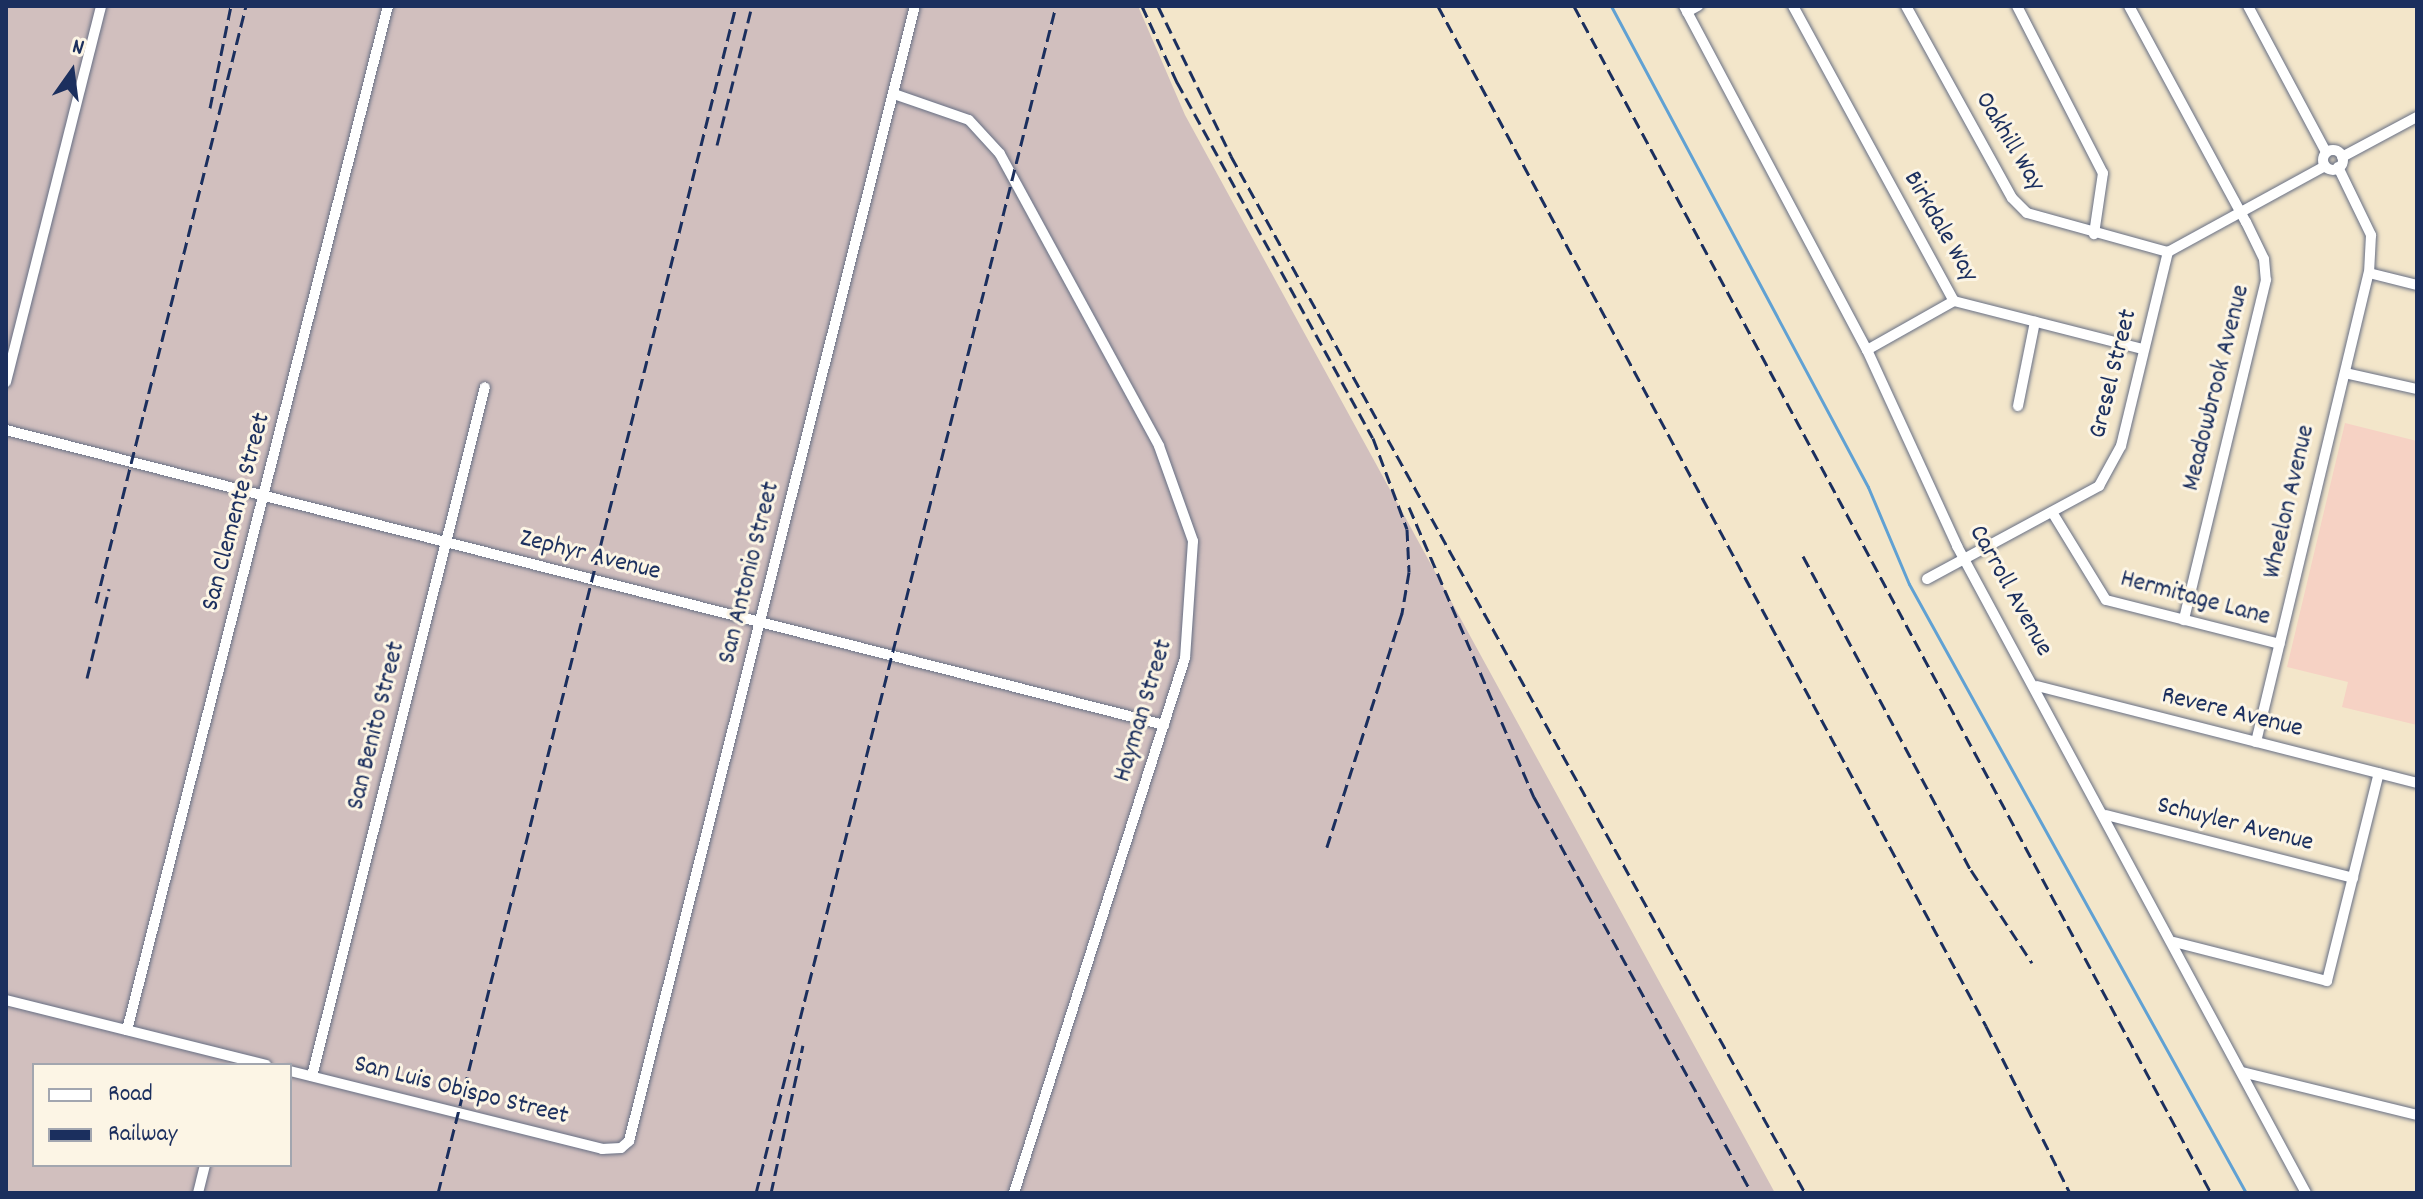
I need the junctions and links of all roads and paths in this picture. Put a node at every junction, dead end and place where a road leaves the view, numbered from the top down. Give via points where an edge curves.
1 (101, 6) edge
2 (388, 6) edge
3 (915, 6) edge
4 (1793, 6) edge
5 (1906, 6) edge
6 (2017, 6) edge
7 (2129, 6) edge
8 (2248, 6) edge
9 (1690, 8) edge
10 (894, 94) junction
11 (2417, 117) edge
12 (2326, 152) junction
13 (2340, 162) junction
14 (2325, 166) junction
15 (2241, 213) junction
16 (2094, 234) junction
17 (2168, 252) junction
18 (2369, 273) junction
19 (2417, 285) edge
20 (1954, 301) junction
21 (2035, 322) junction
22 (2143, 349) junction
23 (1867, 350) junction
24 (2345, 373) junction
25 (6, 382) edge
26 (485, 387) dead end
27 (2417, 389) edge
28 (2018, 406) dead end
29 (6, 430) edge
30 (262, 496) junction
31 (2052, 512) junction
32 (446, 543) junction
33 (1966, 557) junction
34 (1927, 579) dead end
35 (2184, 620) junction
36 (760, 622) junction
37 (2280, 644) junction
38 (2037, 686) junction
39 (1164, 725) junction
40 (2256, 742) junction
41 (2379, 773) junction
42 (2417, 783) edge
43 (2106, 815) junction
44 (2353, 878) junction
45 (2174, 942) junction
46 (6, 1000) edge
47 (127, 1030) junction
48 (231, 1061) edge
49 (292, 1071) edge
50 (2242, 1072) junction
51 (312, 1076) junction
52 (2417, 1115) edge
53 (621, 1148) joint
54 (204, 1167) edge
55 (198, 1193) edge
56 (1014, 1193) edge
57 (2306, 1193) edge

1 - 25 street
2 - 30 street, San Clemente Street
3 - 10 street, San Antonio Street
4 - 20 street, Birkdale Way
5 - 16 street, Oakhill Way via 2012,198 2047,223
6 - 16 street via 2103,173
7 - 15 street, Meadowbrook Avenue
8 - 12 street
9 - 23 street, Carroll Avenue
10 - 36 street, San Antonio Street
10 - 39 street, Hayman Street via 969,120 1000,154 1159,446 1193,541 1191,629
11 - 13 street
12 - 13 street via 2336,150
12 - 14 street
13 - 14 street
13 - 18 street, Wheelon Avenue via 2371,235
14 - 15 street
15 - 17 street
15 - 35 street, Meadowbrook Avenue via 2264,259 2266,280
16 - 17 street, Oakhill Way
17 - 22 street, Gresel Street
18 - 19 street
18 - 24 street, Wheelon Avenue
20 - 21 street, Birkdale Way
20 - 23 street
21 - 22 street, Birkdale Way
21 - 28 street
22 - 31 street, Gresel Street via 2112,468 2099,486
23 - 33 street, Carroll Avenue
24 - 27 street
24 - 37 street, Wheelon Avenue
26 - 32 street, San Benito Street
29 - 30 street, Zephyr Avenue
30 - 32 street, Zephyr Avenue
30 - 47 street, San Clemente Street
31 - 33 street, Gresel Street
31 - 35 street, Hermitage Lane via 2106,600
32 - 36 street, Zephyr Avenue
32 - 51 street, San Benito Street
33 - 34 street, Gresel Street
33 - 38 street, Carroll Avenue
35 - 37 street, Hermitage Lane
36 - 39 street, Zephyr Avenue
36 - 53 street, San Antonio Street via 633,1130
37 - 40 street, Wheelon Avenue
38 - 40 street, Revere Avenue
38 - 43 street, Carroll Avenue
39 - 56 street, Hayman Street
40 - 41 street, Revere Avenue
41 - 42 street, Revere Avenue
41 - 44 street
43 - 44 street, Schuyler Avenue
43 - 45 street, Carroll Avenue
44 - 45 street via 2327,981
45 - 50 street, Carroll Avenue
46 - 47 street
47 - 48 street
49 - 51 street, San Luis Obispo Street
50 - 52 street
50 - 57 street, Carroll Avenue
51 - 53 street, San Luis Obispo Street via 602,1149
54 - 55 street

